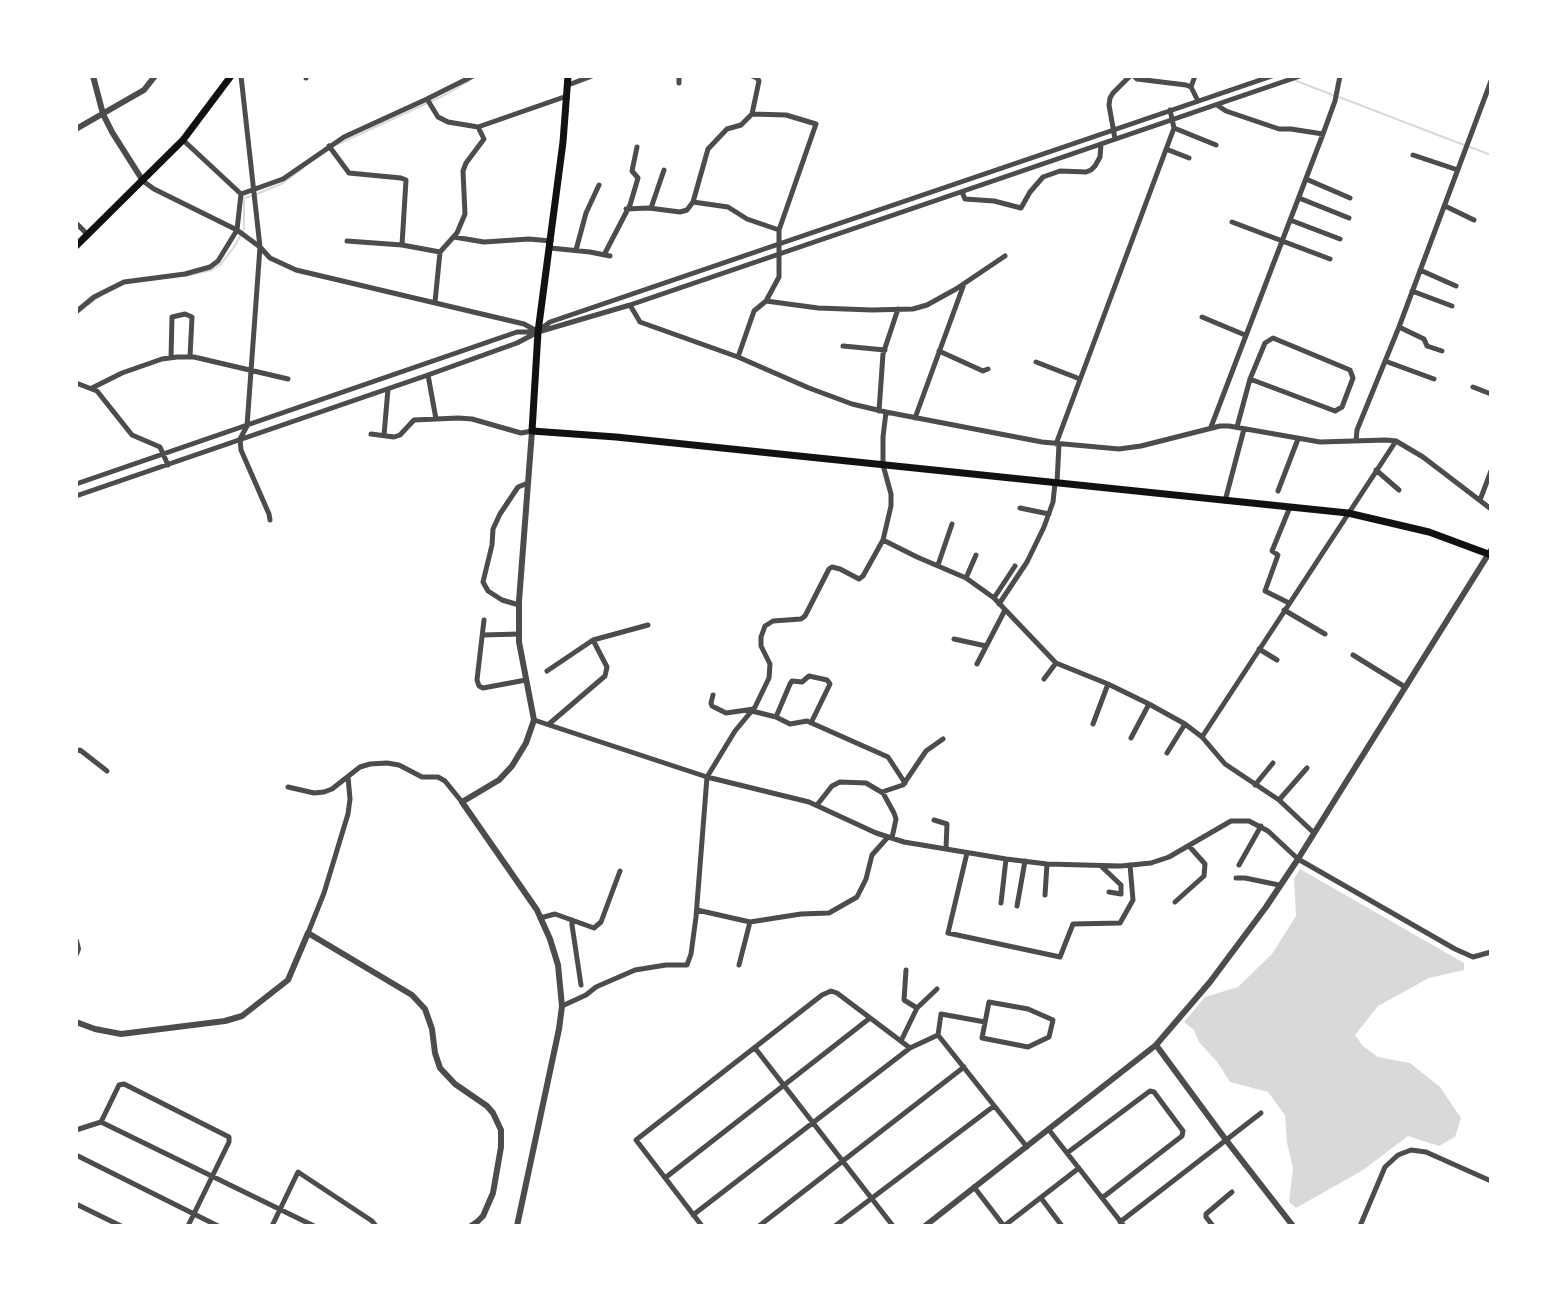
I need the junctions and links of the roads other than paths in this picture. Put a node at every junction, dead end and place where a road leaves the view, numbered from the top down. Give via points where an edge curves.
1 (93, 76) edge
2 (155, 76) edge
3 (231, 76) edge
4 (241, 76) edge
5 (473, 76) edge
6 (592, 76) edge
7 (752, 76) edge
8 (1132, 76) edge
9 (1195, 76) edge
10 (1272, 76) edge
11 (1300, 76) edge
12 (1340, 76) edge
13 (568, 80) edge
14 (1491, 81) edge
15 (1191, 87) junction
16 (567, 96) junction
17 (427, 99) junction
18 (1198, 101) junction
19 (1217, 105) junction
20 (1170, 110) junction
21 (103, 114) junction
22 (752, 114) junction
23 (1173, 120) junction
24 (478, 127) junction
25 (1174, 128) junction
26 (76, 129) edge
27 (1112, 129) junction
28 (1323, 134) junction
29 (1115, 139) junction
30 (183, 140) junction
31 (1101, 144) junction
32 (1216, 145) dead end
33 (329, 146) junction
34 (637, 147) dead end
35 (1166, 149) junction
36 (1413, 155) dead end
37 (1189, 158) dead end
38 (664, 170) dead end
39 (1458, 170) junction
40 (1306, 179) junction
41 (143, 181) junction
42 (599, 185) dead end
43 (252, 190) junction
44 (962, 192) junction
45 (241, 194) junction
46 (1299, 198) junction
47 (1350, 198) dead end
48 (693, 202) junction
49 (1445, 206) junction
50 (651, 208) junction
51 (626, 209) junction
52 (1349, 218) dead end
53 (1290, 220) junction
54 (1474, 220) dead end
55 (1232, 222) dead end
56 (76, 223) edge
57 (841, 223) junction
58 (237, 230) junction
59 (779, 230) junction
60 (844, 232) junction
61 (88, 235) junction
62 (454, 237) junction
63 (1340, 239) dead end
64 (347, 241) dead end
65 (1281, 242) junction
66 (779, 243) junction
67 (550, 244) junction
68 (402, 245) junction
69 (76, 246) edge
70 (260, 247) junction
71 (576, 250) junction
72 (440, 252) junction
73 (779, 254) junction
74 (1005, 256) dead end
75 (1330, 259) dead end
76 (1420, 270) junction
77 (964, 284) junction
78 (1456, 286) dead end
79 (1412, 291) junction
80 (766, 301) junction
81 (435, 302) junction
82 (630, 305) junction
83 (1452, 306) dead end
84 (898, 309) junction
85 (76, 312) edge
86 (1202, 317) dead end
87 (1399, 327) junction
88 (538, 332) junction
89 (1245, 335) junction
90 (843, 346) dead end
91 (885, 350) junction
92 (939, 351) junction
93 (1442, 351) dead end
94 (190, 357) junction
95 (738, 357) junction
96 (171, 358) junction
97 (1385, 361) junction
98 (1036, 362) dead end
99 (988, 369) dead end
100 (251, 371) junction
101 (428, 375) junction
102 (288, 379) dead end
103 (1080, 379) junction
104 (1250, 379) junction
105 (1434, 379) dead end
106 (76, 383) edge
107 (1473, 387) dead end
108 (92, 388) junction
109 (388, 389) junction
110 (1491, 394) edge
111 (882, 411) junction
112 (915, 418) junction
113 (436, 419) junction
114 (247, 426) junction
115 (1210, 428) junction
116 (1240, 428) junction
117 (532, 431) junction
118 (371, 434) dead end
119 (384, 435) junction
120 (240, 439) junction
121 (1298, 439) junction
122 (1356, 441) junction
123 (1396, 441) junction
124 (1058, 444) junction
125 (164, 454) junction
126 (168, 465) junction
127 (883, 465) junction
128 (1376, 470) junction
129 (1491, 471) edge
130 (528, 483) junction
131 (1056, 483) junction
132 (76, 484) edge
133 (1399, 490) dead end
134 (1278, 491) dead end
135 (76, 496) edge
136 (1480, 500) junction
137 (1225, 501) junction
138 (1290, 507) junction
139 (1020, 508) dead end
140 (1491, 509) edge
141 (1348, 513) junction
142 (1049, 514) junction
143 (270, 520) dead end
144 (952, 524) dead end
145 (883, 540) junction
146 (1490, 553) edge
147 (976, 555) dead end
148 (938, 565) junction
149 (1015, 566) dead end
150 (966, 578) junction
151 (994, 598) junction
152 (1289, 603) junction
153 (999, 604) junction
154 (519, 605) junction
155 (1005, 610) junction
156 (1284, 610) junction
157 (484, 620) dead end
158 (648, 625) dead end
159 (519, 634) junction
160 (1325, 634) dead end
161 (483, 635) junction
162 (954, 639) dead end
163 (593, 640) junction
164 (986, 646) junction
165 (1259, 649) junction
166 (1353, 655) dead end
167 (1277, 660) dead end
168 (1056, 663) junction
169 (977, 664) dead end
170 (547, 671) dead end
171 (1044, 679) dead end
172 (526, 680) junction
173 (1108, 684) junction
174 (1405, 687) junction
175 (713, 695) dead end
176 (1149, 704) junction
177 (753, 710) junction
178 (776, 717) junction
179 (534, 720) junction
180 (811, 723) junction
181 (1093, 724) dead end
182 (1185, 724) junction
183 (549, 725) junction
184 (1202, 737) junction
185 (1131, 738) dead end
186 (943, 739) dead end
187 (76, 751) edge
188 (1167, 753) dead end
189 (1273, 763) dead end
190 (1307, 768) dead end
191 (107, 771) dead end
192 (348, 777) junction
193 (707, 777) junction
194 (905, 783) junction
195 (1255, 785) junction
196 (288, 787) dead end
197 (881, 792) junction
198 (1279, 800) junction
199 (462, 802) junction
200 (817, 805) junction
201 (934, 820) dead end
202 (1261, 826) junction
203 (1314, 833) junction
204 (890, 838) junction
205 (1189, 846) junction
206 (946, 849) junction
207 (967, 853) junction
208 (1006, 859) junction
209 (1298, 859) junction
210 (1025, 861) junction
211 (1047, 864) junction
212 (1100, 865) junction
213 (1130, 865) junction
214 (1239, 865) dead end
215 (620, 871) dead end
216 (1236, 878) dead end
217 (1279, 885) junction
218 (1109, 892) dead end
219 (1045, 895) dead end
220 (1175, 902) dead end
221 (1001, 903) dead end
222 (1017, 906) dead end
223 (697, 910) junction
224 (540, 918) junction
225 (572, 920) junction
226 (750, 922) junction
227 (308, 933) junction
228 (76, 941) edge
229 (1491, 952) edge
230 (76, 954) edge
231 (739, 965) dead end
232 (906, 970) dead end
233 (581, 985) dead end
234 (937, 989) dead end
235 (562, 1006) junction
236 (917, 1008) junction
237 (870, 1018) junction
238 (76, 1022) edge
239 (985, 1022) junction
240 (938, 1035) junction
241 (901, 1041) junction
242 (1156, 1045) junction
243 (755, 1048) junction
244 (910, 1048) junction
245 (964, 1067) junction
246 (784, 1085) junction
247 (994, 1106) junction
248 (1261, 1113) dead end
249 (101, 1122) junction
250 (813, 1123) junction
251 (76, 1130) edge
252 (1049, 1130) junction
253 (1226, 1140) junction
254 (1027, 1147) junction
255 (1067, 1153) junction
256 (76, 1155) edge
257 (843, 1161) junction
258 (1079, 1168) junction
259 (213, 1176) junction
260 (665, 1178) junction
261 (1491, 1181) edge
262 (974, 1187) junction
263 (1232, 1192) dead end
264 (872, 1198) junction
265 (1041, 1198) junction
266 (1102, 1198) junction
267 (76, 1204) edge
268 (280, 1209) junction
269 (194, 1214) junction
270 (693, 1215) junction
271 (1122, 1224) edge
272 (121, 1226) edge
273 (188, 1226) edge
274 (218, 1226) edge
275 (272, 1226) edge
276 (314, 1226) edge
277 (376, 1226) edge
278 (471, 1226) edge
279 (517, 1226) edge
280 (702, 1226) edge
281 (759, 1226) edge
282 (835, 1226) edge
283 (893, 1226) edge
284 (925, 1226) edge
285 (1004, 1226) edge
286 (1062, 1226) edge
287 (1213, 1226) edge
288 (1293, 1226) edge
289 (1360, 1226) edge

1 - 21 street
2 - 21 street via 144,90
3 - 30 main road
4 - 43 street
5 - 17 street
6 - 13 street
7 - 22 street via 759,81
8 - 15 street
8 - 27 street via 1110,98
9 - 15 street
10 - 18 street
11 - 19 street
12 - 28 street
13 - 16 main road
14 - 39 street
15 - 18 street
16 - 24 street
16 - 67 main road
17 - 24 street via 438,117
17 - 33 street
18 - 20 street
19 - 23 street
19 - 28 street via 1279,129
20 - 23 street
20 - 27 street
21 - 26 street
21 - 41 street
22 - 48 street via 708,149
22 - 59 street via 786,115 816,124
23 - 25 street
23 - 29 street
24 - 62 street via 484,139 463,171 465,214
25 - 32 street
25 - 35 street
27 - 29 street
27 - 57 street
28 - 40 street
29 - 31 street
30 - 41 main road
30 - 45 street
31 - 44 street
31 - 44 street via 1091,170 1043,177 1021,208 965,199
33 - 43 street via 283,179
33 - 68 street via 349,173 406,180
34 - 51 street via 632,171 638,178
35 - 37 street
35 - 103 street
36 - 39 street
38 - 50 street
39 - 49 street
40 - 46 street
40 - 47 street
41 - 58 street
41 - 61 main road
42 - 71 street
43 - 45 street
43 - 70 street
44 - 60 street
45 - 58 street
46 - 52 street
46 - 53 street
48 - 50 street via 680,212
48 - 59 street via 728,207
49 - 54 street
49 - 76 street
50 - 51 street
51 - 71 street via 607,255
53 - 63 street
53 - 65 street
55 - 65 street
56 - 61 street
57 - 60 street
57 - 66 street
58 - 70 street
58 - 85 street via 210,267 124,282
59 - 66 street
60 - 73 street
61 - 69 main road
62 - 67 street
62 - 72 street
64 - 68 street
65 - 75 street
65 - 89 street
66 - 73 street
66 - 88 street via 550,322
67 - 71 street
67 - 88 main road
68 - 72 street
70 - 81 street via 296,270
70 - 100 street
72 - 81 street
73 - 80 street via 779,277
73 - 82 street
74 - 77 street
76 - 78 street
76 - 79 street
77 - 84 street via 927,305
77 - 92 street
79 - 83 street
79 - 87 street
80 - 84 street
80 - 95 street via 754,311
81 - 88 street
82 - 88 street
82 - 95 street via 640,322
84 - 91 street
86 - 89 street
87 - 93 street
87 - 97 street
88 - 101 street
88 - 114 street via 517,332
88 - 117 main road
89 - 115 street
90 - 91 street
91 - 111 street
92 - 99 street
92 - 112 street
94 - 96 street
94 - 96 street via 192,317 185,314 172,317
94 - 100 street
95 - 111 street via 809,388
96 - 108 street
97 - 105 street
97 - 122 street
98 - 103 street
100 - 102 street
100 - 114 street
101 - 109 street
101 - 113 street
103 - 124 street
104 - 104 street via 1265,343 1273,338 1350,370 1353,378 1342,407 1335,411
104 - 116 street
106 - 108 street
107 - 110 street
108 - 125 street via 132,435
109 - 119 street
109 - 120 street
111 - 112 street
111 - 127 street
112 - 124 street
113 - 117 street via 472,419 521,433
113 - 119 street via 414,420 400,435
114 - 120 street
114 - 125 street
115 - 116 street
115 - 124 street via 1119,449
116 - 121 street
116 - 137 street
117 - 127 main road
117 - 130 street
118 - 119 street
120 - 126 street
120 - 143 street
121 - 122 street
121 - 134 street
122 - 123 street
123 - 128 street
123 - 136 street
124 - 131 street
125 - 126 street
125 - 132 street
126 - 135 street
127 - 131 main road
127 - 145 street via 891,494
128 - 133 street
128 - 141 street
129 - 136 street
130 - 154 street
130 - 154 street via 518,487 493,529 483,582 495,596
131 - 137 main road
131 - 142 street
136 - 140 street
137 - 138 main road
138 - 141 main road
138 - 152 street via 1272,551 1278,555 1265,591
139 - 142 street
141 - 146 main road
141 - 152 street
142 - 153 street via 1027,562
144 - 148 street
145 - 148 street
145 - 177 street via 859,579 832,567 805,616 765,626 761,646 770,664 769,678
146 - 174 street
147 - 150 street
148 - 150 street
149 - 151 street
150 - 151 street
151 - 153 street
152 - 156 street
153 - 155 street
154 - 159 street
155 - 164 street
155 - 168 street
156 - 160 street
156 - 165 street
157 - 161 street
158 - 163 street
159 - 161 street
159 - 172 street
161 - 172 street via 479,686
162 - 164 street
163 - 170 street
163 - 183 street via 607,667 605,676
164 - 169 street
165 - 167 street
165 - 184 street
166 - 174 street
168 - 171 street
168 - 173 street
172 - 179 street
173 - 176 street
173 - 181 street
174 - 203 street
175 - 177 street via 712,706 726,713
176 - 182 street
176 - 185 street
177 - 178 street
177 - 193 street
178 - 180 street via 790,724
178 - 180 street via 792,681 809,676 830,684
179 - 183 street
179 - 199 street via 512,766
180 - 194 street via 888,757
182 - 184 street
182 - 188 street
183 - 193 street
184 - 195 street via 1225,764
186 - 194 street via 926,751
187 - 191 street
189 - 195 street
190 - 198 street
192 - 196 street via 324,792
192 - 199 street via 370,764 399,765 445,781
192 - 227 street via 348,814
193 - 200 street
193 - 223 street
194 - 197 street
195 - 198 street
197 - 200 street via 866,783 840,782
197 - 204 street via 896,819
198 - 203 street
199 - 224 street
200 - 204 street
201 - 206 street via 947,824
202 - 205 street via 1231,821
202 - 209 street
202 - 214 street
203 - 209 street
204 - 206 street
204 - 226 street via 872,855 857,897 840,908
205 - 213 street via 1151,863
205 - 220 street via 1205,864 1204,876
206 - 207 street
207 - 208 street
207 - 213 street via 948,933 1060,957 1073,924 1120,923 1133,900
208 - 210 street
208 - 221 street
209 - 217 street
209 - 229 street via 1455,949 1473,957
210 - 211 street
210 - 222 street
211 - 212 street
211 - 219 street
212 - 213 street
212 - 218 street via 1121,885 1121,894
215 - 225 street via 598,926
216 - 217 street
217 - 242 street via 1210,982
223 - 226 street
223 - 235 street via 687,965 635,970
224 - 225 street via 555,914
224 - 235 street via 558,965
225 - 233 street
226 - 231 street
227 - 238 street via 288,980 242,1016 121,1034
227 - 278 street via 412,995 425,1009 440,1068 493,1113 501,1130 493,1193 483,1216
228 - 230 street
232 - 236 street via 904,1000
234 - 236 street
235 - 279 street
236 - 241 street
237 - 241 street
237 - 243 street via 831,991
237 - 246 street
239 - 239 street via 982,1038 1028,1047 1049,1037 1053,1020 989,1002
239 - 240 street via 941,1014
240 - 244 street
240 - 245 street
241 - 244 street
242 - 252 street
242 - 253 street
243 - 246 street
243 - 260 street via 636,1140
244 - 250 street
245 - 247 street
245 - 257 street
246 - 250 street
246 - 260 street
247 - 254 street
247 - 264 street
248 - 253 street
249 - 251 street
249 - 259 street
249 - 259 street via 124,1084 229,1137
250 - 257 street
250 - 270 street
252 - 254 street
252 - 255 street
253 - 271 street
253 - 288 street
254 - 262 street
255 - 258 street
255 - 266 street via 1154,1092 1182,1136
256 - 269 street
257 - 264 street
257 - 281 street
258 - 265 street
258 - 266 street
259 - 268 street
259 - 269 street
260 - 270 street
261 - 289 street via 1411,1150 1385,1167
262 - 284 street
262 - 285 street
263 - 287 street via 1206,1214
264 - 282 street
264 - 283 street
265 - 285 street
265 - 286 street
266 - 271 street
267 - 272 street
268 - 275 street
268 - 276 street
268 - 277 street via 298,1172
269 - 273 street
269 - 274 street
270 - 280 street

